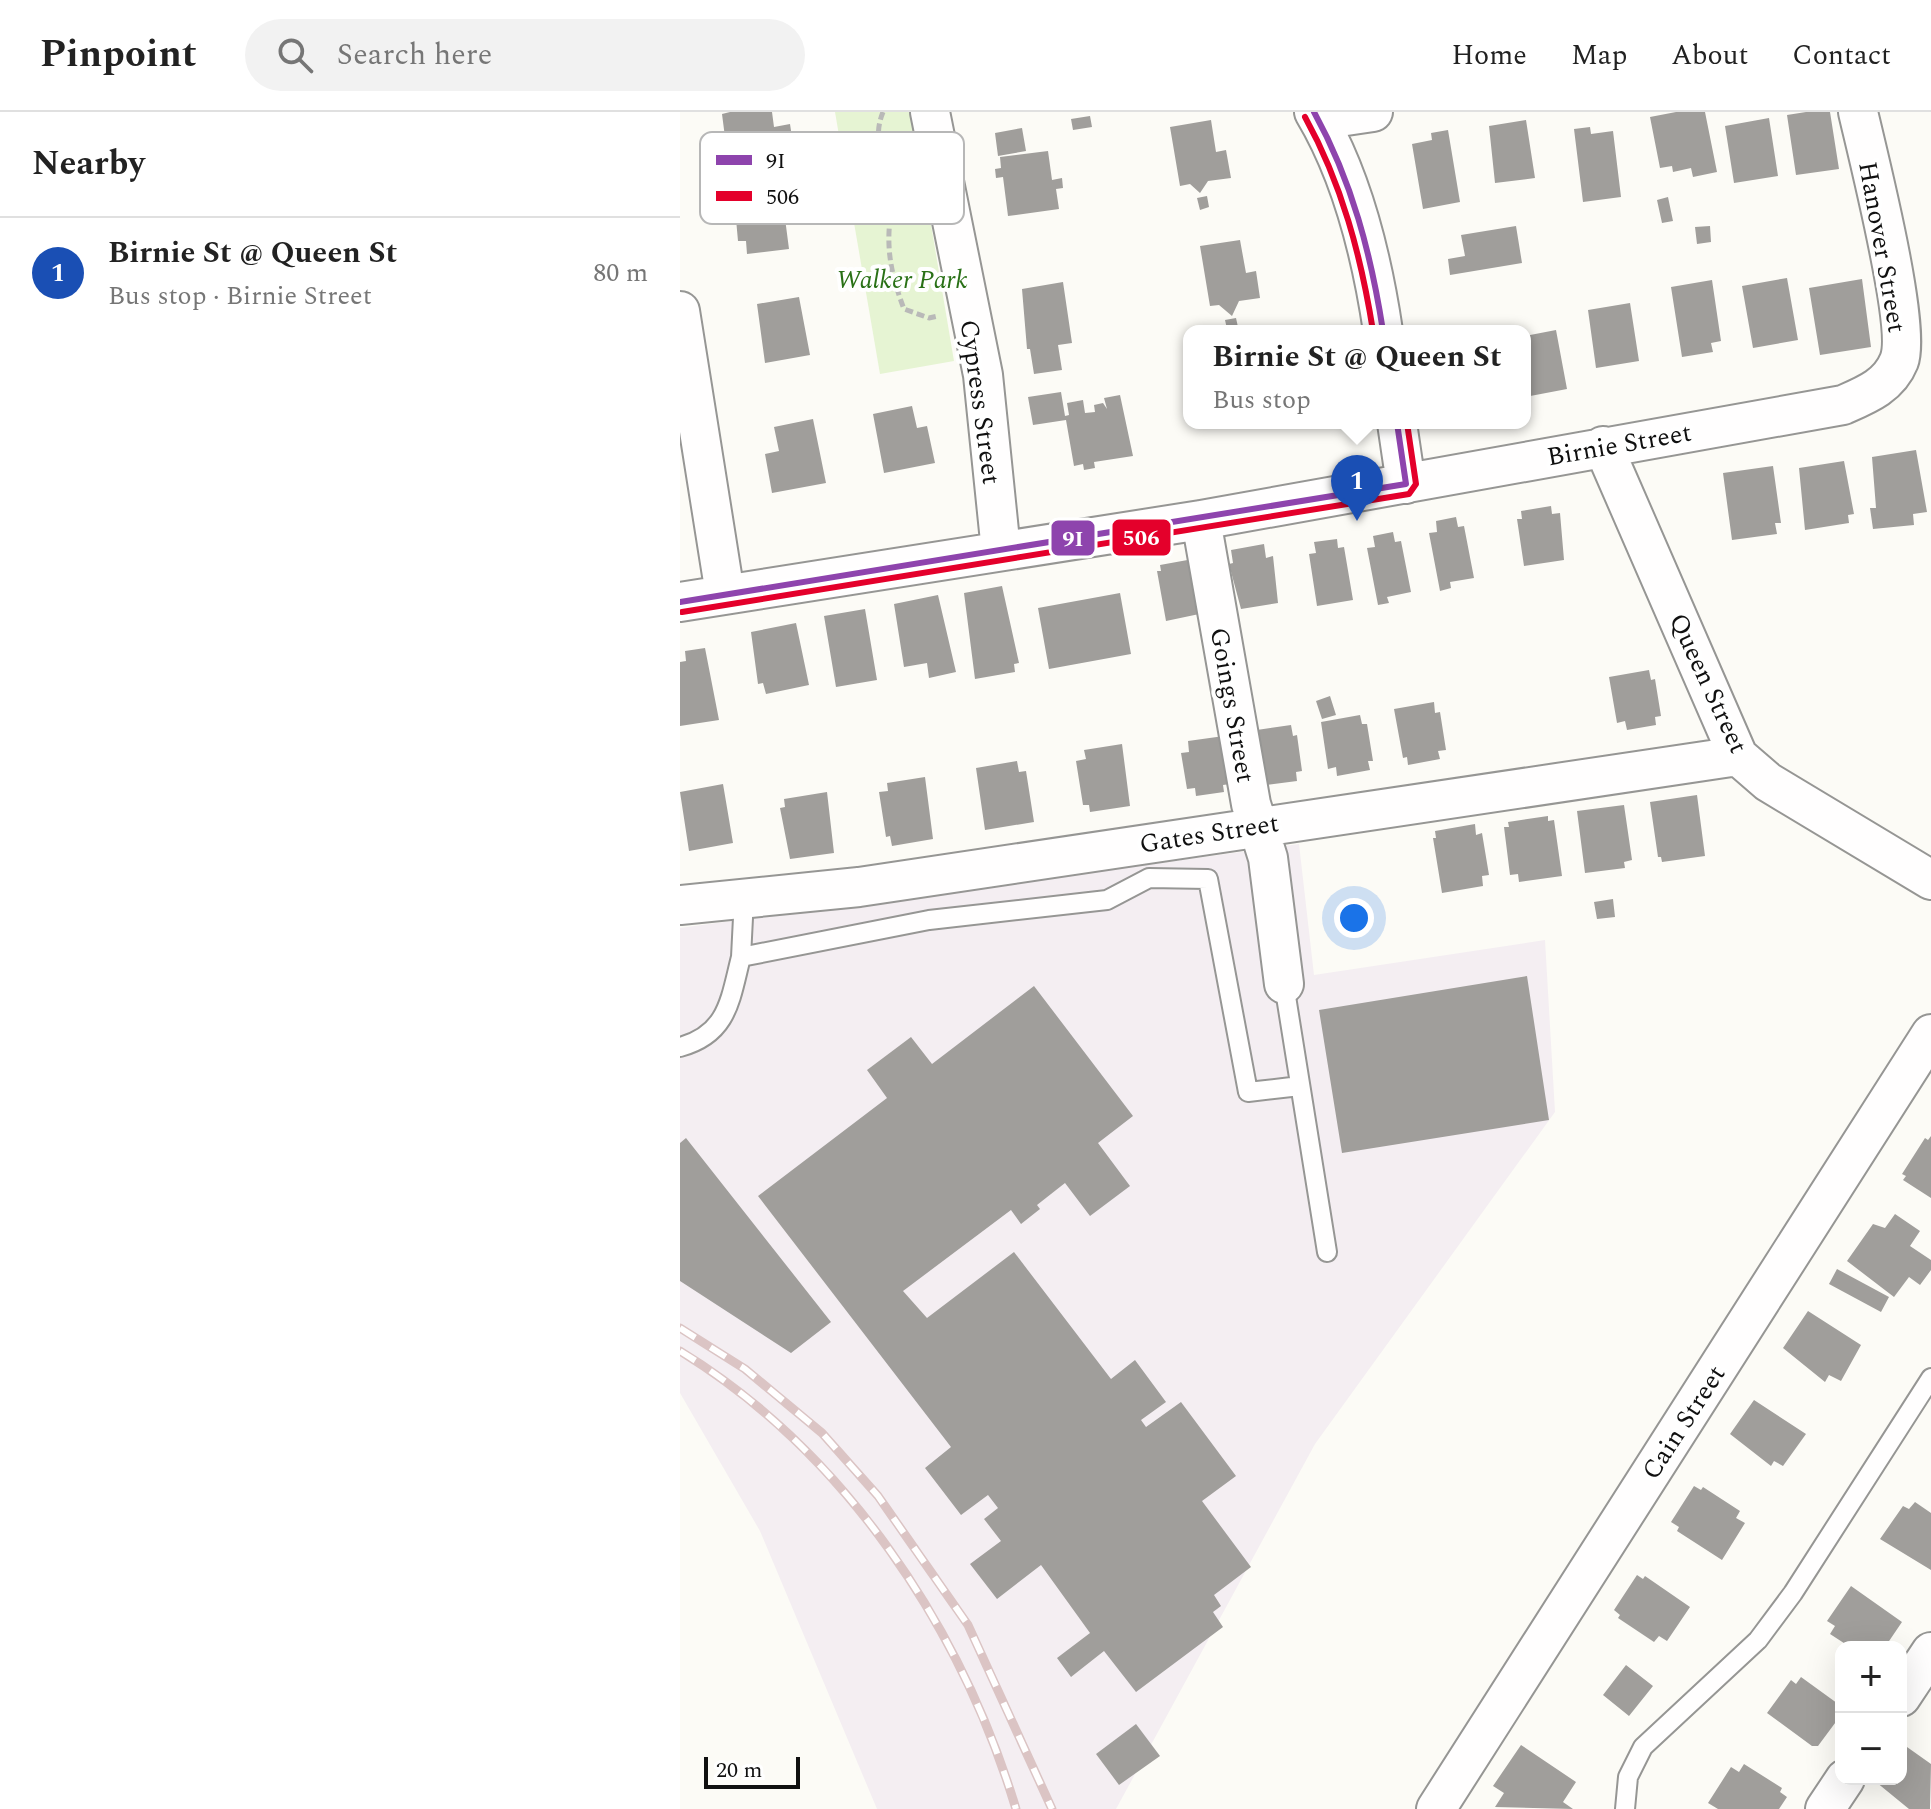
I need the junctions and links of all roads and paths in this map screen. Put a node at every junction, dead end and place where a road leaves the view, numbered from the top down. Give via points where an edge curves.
1 (883, 112) edge
2 (930, 112) edge
3 (1373, 112) edge
4 (1858, 112) edge
5 (1317, 116) edge
6 (877, 132) edge
7 (935, 132) edge
8 (889, 224) edge
9 (953, 224) edge
10 (967, 307) junction
11 (680, 311) edge
12 (1382, 325) edge
13 (1889, 379) joint
14 (1398, 429) edge
15 (1603, 446) junction
16 (1406, 484) junction
17 (1201, 520) junction
18 (1001, 551) junction
19 (725, 594) junction
20 (680, 602) edge
21 (1738, 756) junction
22 (1258, 825) junction
23 (1931, 880) edge
24 (744, 898) junction
25 (680, 905) edge
26 (741, 957) junction
27 (1284, 984) joint
28 (1931, 1034) edge
29 (680, 1047) edge
30 (1300, 1086) junction
31 (1327, 1252) dead end
32 (1931, 1378) edge
33 (1931, 1652) edge
34 (1907, 1688) edge
35 (1841, 1785) edge
36 (1436, 1809) edge
37 (1625, 1809) edge
38 (1825, 1809) edge

1 - 6 path
2 - 7 street, Cypress Street
3 - 5 street
4 - 13 street, Hanover Street via 1899,312 1901,358
5 - 12 street via 1353,201 1374,272
8 - 10 path via 886,241 904,309 929,318
9 - 10 street, Cypress Street
10 - 18 street, Cypress Street via 983,375
11 - 19 street
13 - 15 street, Birnie Street via 1843,405
14 - 16 street
15 - 16 street, Birnie Street
15 - 21 street, Queen Street
16 - 17 street, Birnie Street
17 - 18 street, Birnie Street
17 - 22 street, Goings Street
18 - 19 street, Birnie Street
19 - 20 street, Birnie Street
21 - 22 street, Gates Street
21 - 23 street, Queen Street via 1768,782
22 - 24 street, Gates Street via 859,887
22 - 27 street, Goings Street via 1268,858
24 - 25 street, Gates Street
24 - 26 lane
26 - 29 lane via 719,1025 699,1042
26 - 30 lane via 929,920 1107,900 1149,878 1208,879 1248,1092
27 - 30 lane
28 - 36 street, Cain Street
30 - 31 lane
32 - 37 lane via 1758,1640 1643,1747 1628,1777
33 - 34 street
35 - 38 street

